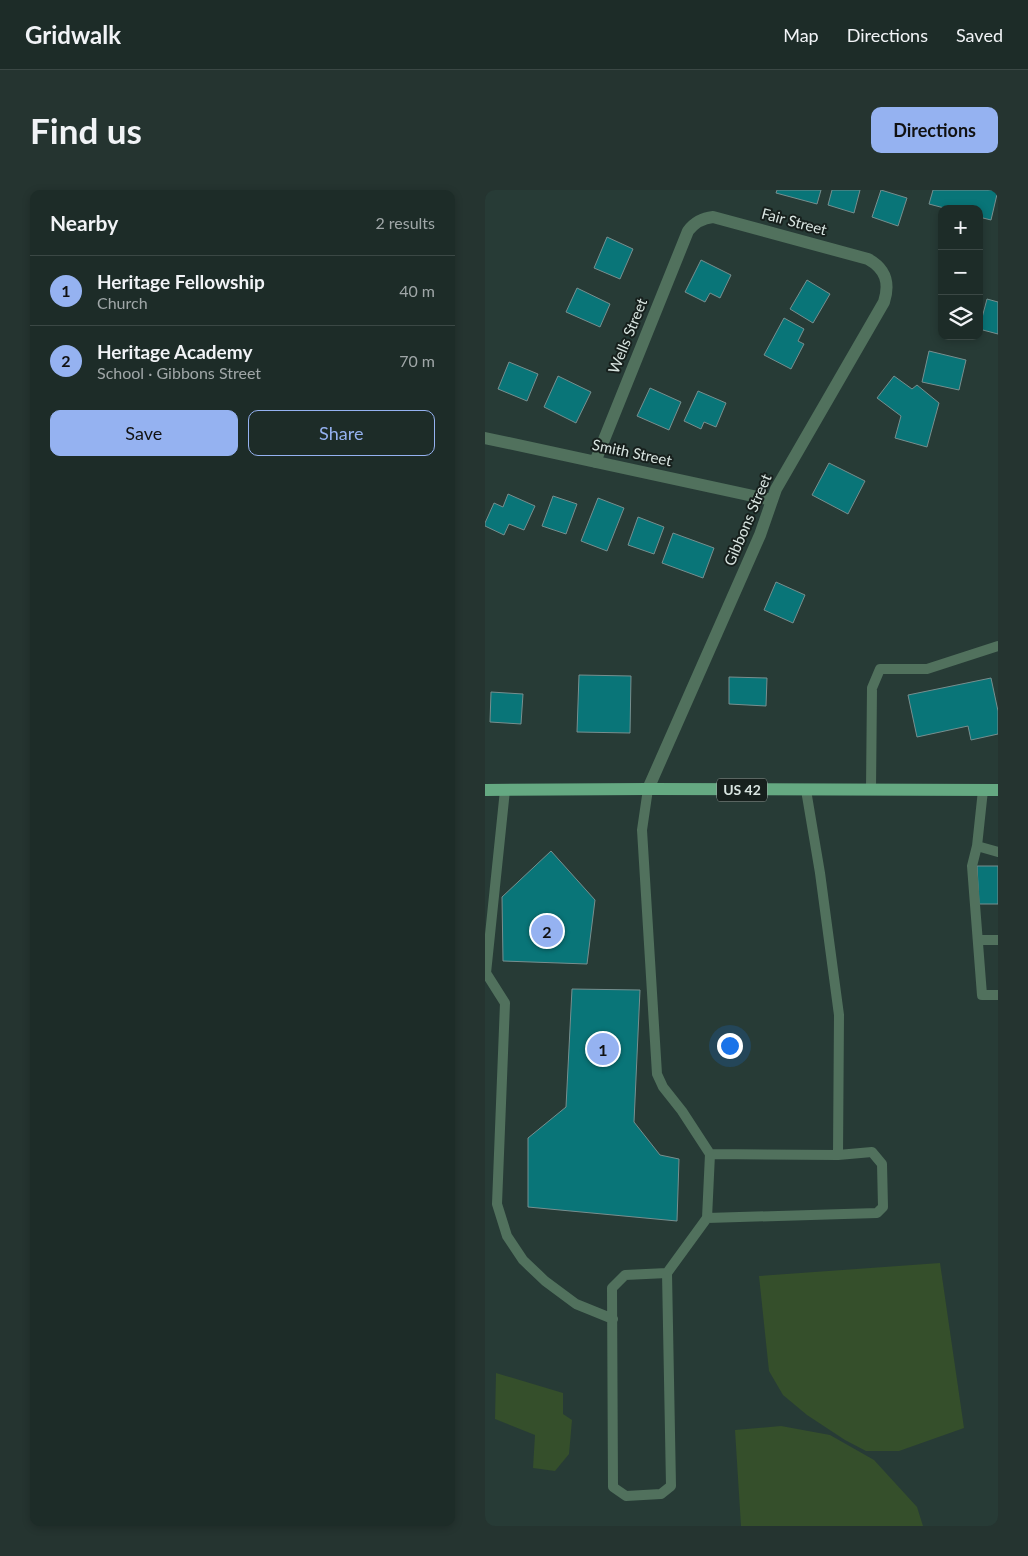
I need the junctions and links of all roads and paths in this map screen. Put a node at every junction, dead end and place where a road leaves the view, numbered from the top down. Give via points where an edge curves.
1 (693, 224) joint
2 (883, 273) joint
3 (485, 438) edge
4 (595, 462) junction
5 (772, 500) junction
6 (998, 646) edge
7 (647, 789) junction
8 (485, 790) edge
9 (505, 790) junction
10 (806, 790) junction
11 (871, 790) junction
12 (983, 790) junction
13 (998, 790) edge
14 (977, 846) junction
15 (998, 852) edge
16 (978, 940) junction
17 (998, 940) edge
18 (998, 995) edge
19 (710, 1154) junction
20 (838, 1155) junction
21 (707, 1218) junction
22 (667, 1273) junction
23 (613, 1318) junction

1 - 2 street, Fair Street via 713,216 868,259
1 - 4 street, Wells Street
2 - 5 street, Gibbons Street via 887,284 884,302
3 - 4 street, Smith Street
4 - 5 street, Smith Street
5 - 7 street, Gibbons Street via 760,535
6 - 11 lane via 927,669 879,668 872,688
7 - 9 main road, US 42
7 - 10 main road, US 42
7 - 19 lane via 642,830 657,1074
8 - 9 main road, US 42
9 - 23 lane via 486,973 505,1003 497,1204 507,1236 523,1260 576,1304
10 - 11 main road, US 42
10 - 20 lane via 839,1015
11 - 12 main road, US 42
12 - 13 main road, US 42
12 - 14 lane
14 - 15 lane
14 - 16 lane via 972,866
16 - 17 lane
16 - 18 lane via 982,995
19 - 20 lane
19 - 21 lane
20 - 21 lane via 872,1152 882,1164 883,1207 877,1213
21 - 22 lane
22 - 23 lane via 625,1275 612,1288
22 - 23 lane via 671,1486 661,1494 625,1496 613,1487

